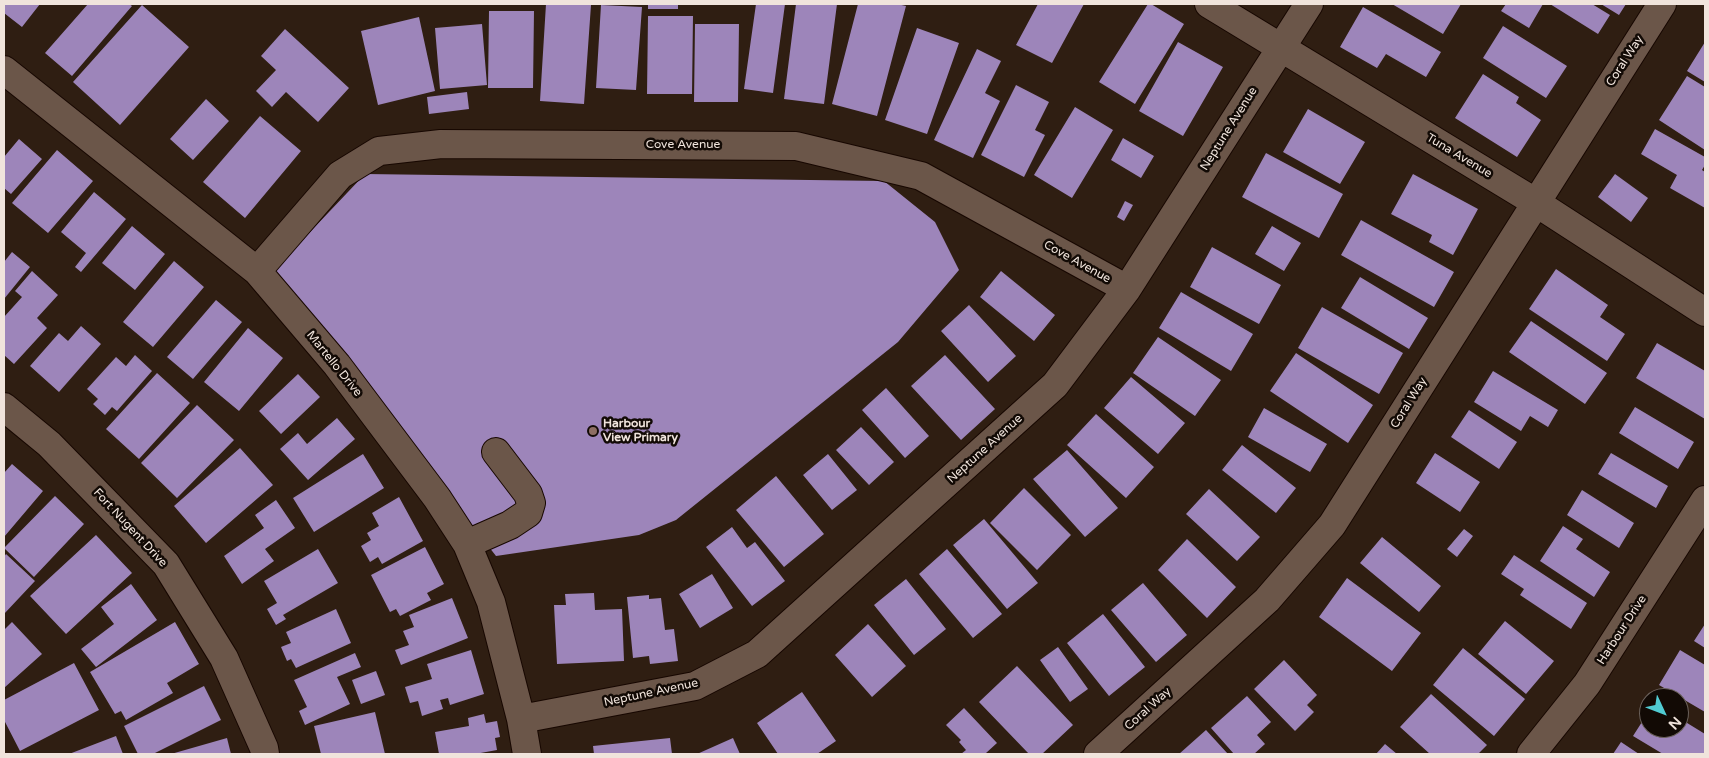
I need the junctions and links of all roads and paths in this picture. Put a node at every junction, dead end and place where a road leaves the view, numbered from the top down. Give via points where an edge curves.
1 (1209, 4) edge
2 (1309, 4) edge
3 (1662, 4) edge
4 (1281, 47) junction
5 (4, 70) edge
6 (1535, 202) junction
7 (257, 271) junction
8 (1127, 289) junction
9 (1705, 312) edge
10 (4, 407) edge
11 (496, 452) dead end
12 (1705, 500) edge
13 (467, 544) junction
14 (521, 719) junction
15 (265, 754) edge
16 (527, 754) edge
17 (1098, 754) edge
18 (1531, 754) edge

1 - 4 street, Tuna Avenue
2 - 4 street, Neptune Avenue
3 - 6 street, Coral Way
4 - 6 street, Tuna Avenue
4 - 8 street, Neptune Avenue
5 - 7 street, Martello Drive
6 - 9 street, Tuna Avenue
6 - 17 street, Coral Way via 1332,525 1267,600
7 - 8 street, Cove Avenue via 340,175 380,151 441,144 796,146 922,176
7 - 13 street, Martello Drive via 337,365
8 - 14 street, Neptune Avenue via 1055,385 757,654 695,686
10 - 15 street, Fort Nugent Drive via 49,444 166,564 224,658
11 - 13 street via 528,494 531,503 528,513 510,525
12 - 18 street, Harbour Drive via 1587,684
13 - 14 street, Martello Drive via 491,602
14 - 16 street, Martello Drive

